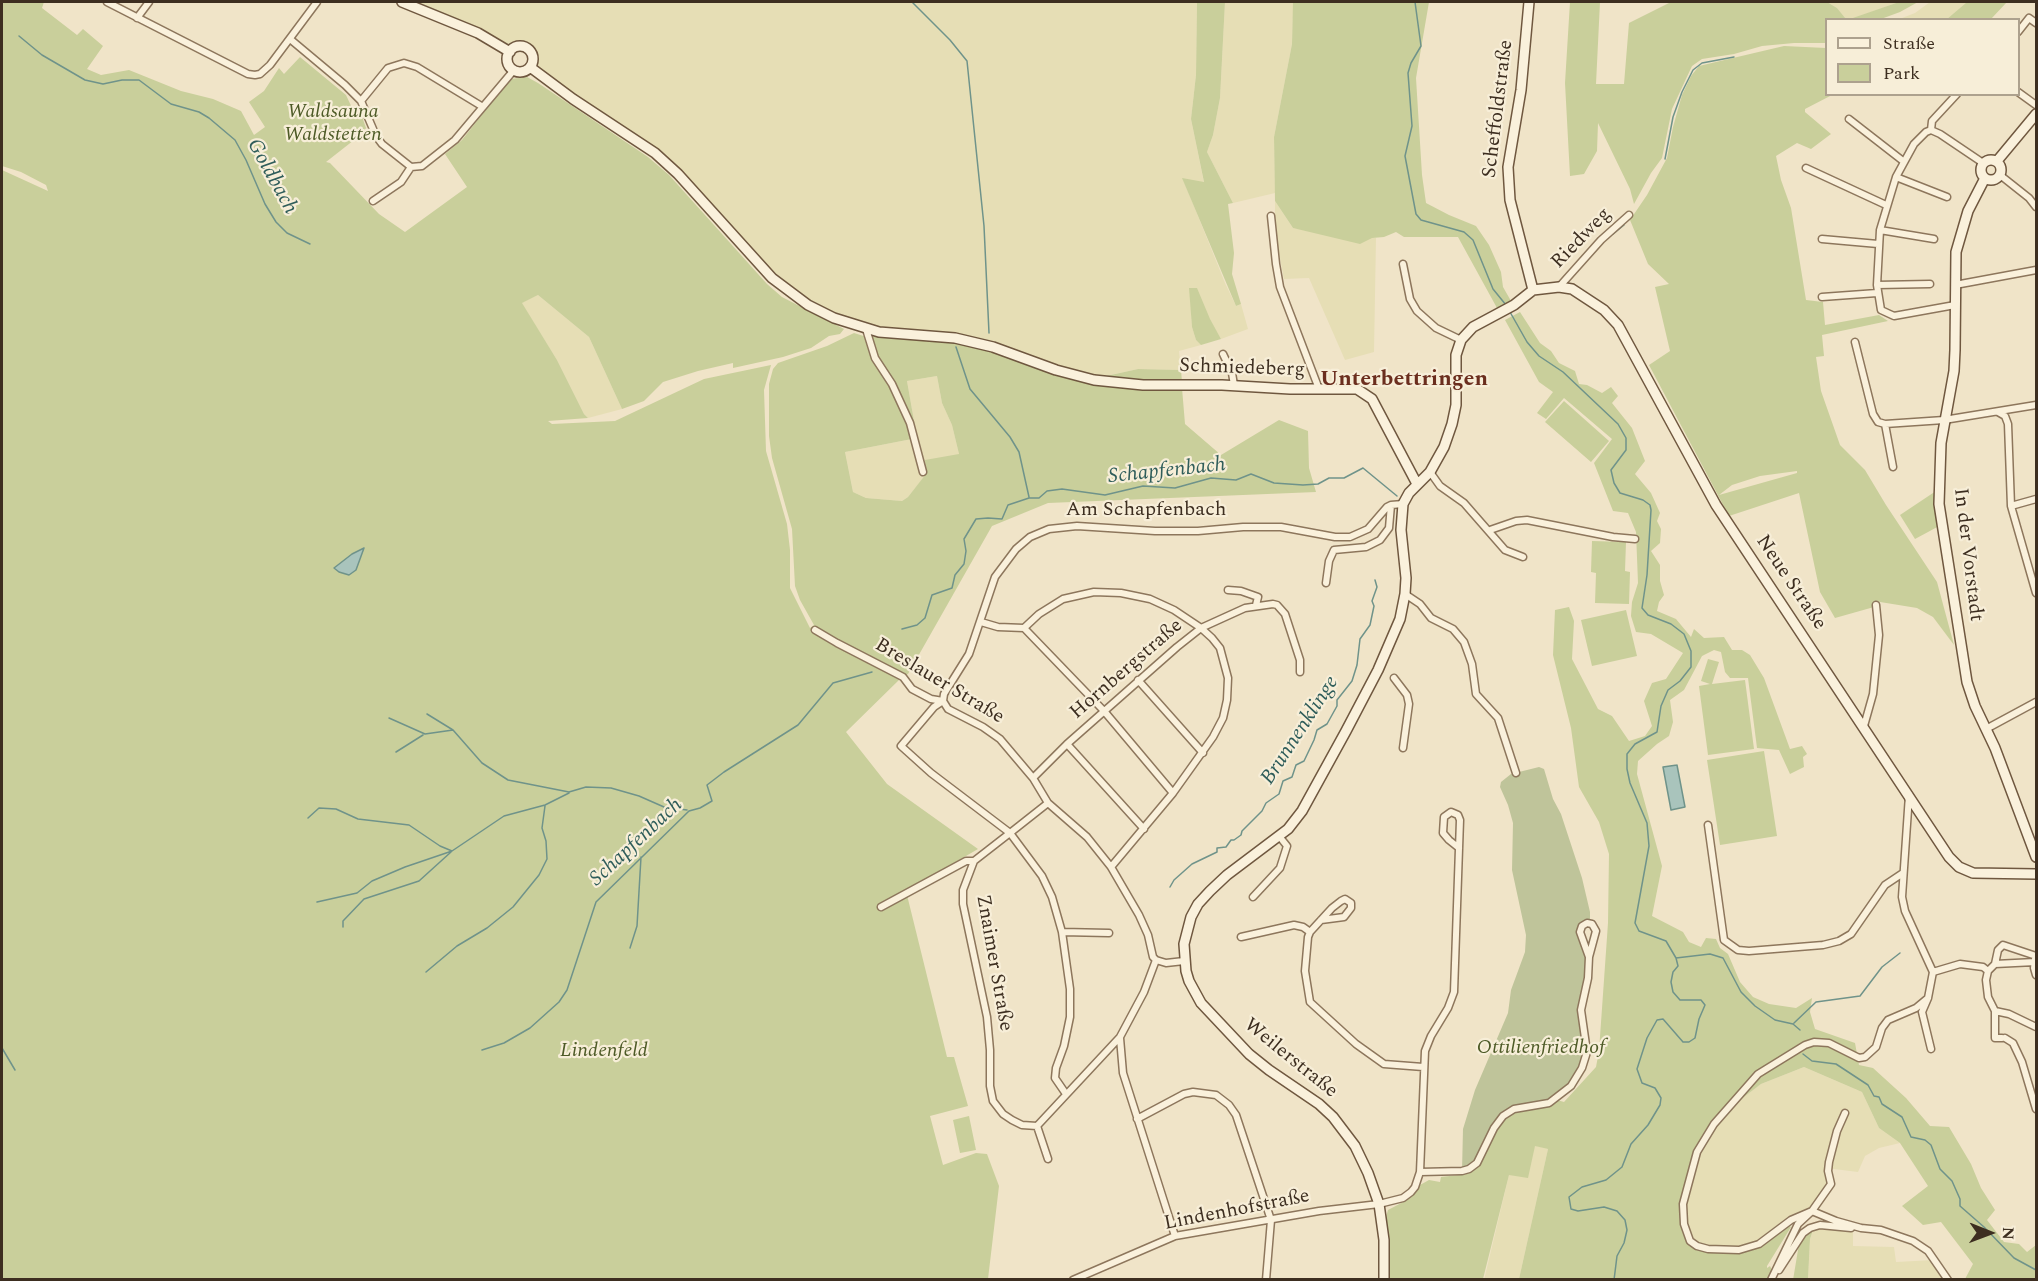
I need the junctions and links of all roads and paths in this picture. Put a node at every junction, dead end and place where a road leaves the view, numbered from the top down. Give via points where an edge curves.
1 (107, 2) edge
2 (149, 2) edge
3 (317, 2) edge
4 (402, 2) edge
5 (1529, 2) edge
6 (137, 18) junction
7 (2037, 23) edge
8 (2020, 31) edge
9 (290, 39) junction
10 (510, 52) junction
11 (530, 67) junction
12 (514, 70) junction
13 (2020, 93) edge
14 (1955, 96) edge
15 (361, 101) junction
16 (2037, 105) edge
17 (483, 107) junction
18 (2037, 114) edge
19 (1849, 119) dead end
20 (1931, 130) junction
21 (1903, 161) junction
22 (1997, 161) junction
23 (1983, 163) junction
24 (411, 167) junction
25 (1806, 168) dead end
26 (2000, 175) junction
27 (1896, 177) junction
28 (1985, 178) junction
29 (1947, 197) dead end
30 (373, 201) dead end
31 (1886, 205) junction
32 (2037, 207) edge
33 (1629, 214) dead end
34 (1271, 216) dead end
35 (1880, 230) junction
36 (1934, 239) dead end
37 (1822, 240) dead end
38 (1878, 244) junction
39 (1403, 264) dead end
40 (2037, 270) edge
41 (1930, 284) dead end
42 (1877, 285) junction
43 (1954, 285) junction
44 (1559, 287) junction
45 (1533, 290) junction
46 (1877, 293) junction
47 (1822, 297) dead end
48 (1955, 305) junction
49 (866, 328) junction
50 (1461, 340) junction
51 (1855, 342) dead end
52 (1223, 354) dead end
53 (1234, 385) junction
54 (1319, 389) junction
55 (2037, 405) edge
56 (1997, 411) junction
57 (1944, 420) junction
58 (1885, 424) junction
59 (1893, 467) dead end
60 (923, 472) dead end
61 (1430, 472) junction
62 (1416, 484) junction
63 (2037, 499) edge
64 (1403, 504) junction
65 (1391, 505) junction
66 (2011, 506) junction
67 (1490, 530) junction
68 (1635, 539) dead end
69 (1523, 557) dead end
70 (1326, 583) dead end
71 (1228, 591) dead end
72 (2037, 592) edge
73 (1405, 594) junction
74 (1256, 605) junction
75 (1876, 605) dead end
76 (981, 622) junction
77 (1024, 628) junction
78 (1202, 628) junction
79 (815, 630) dead end
80 (1300, 672) dead end
81 (1394, 678) dead end
82 (1138, 680) junction
83 (943, 701) junction
84 (2037, 702) edge
85 (1104, 711) junction
86 (1864, 726) junction
87 (1986, 729) junction
88 (1067, 744) junction
89 (1403, 748) dead end
90 (1203, 753) junction
91 (1516, 773) dead end
92 (1033, 778) junction
93 (1173, 793) junction
94 (1909, 795) junction
95 (1048, 803) junction
96 (1708, 825) dead end
97 (1144, 829) junction
98 (1010, 833) junction
99 (1279, 836) junction
100 (1459, 848) junction
101 (2037, 857) edge
102 (974, 861) junction
103 (1111, 867) junction
104 (1903, 873) junction
105 (2037, 874) edge
106 (1253, 897) dead end
107 (881, 907) dead end
108 (1321, 920) junction
109 (1062, 932) junction
110 (1310, 932) junction
111 (1109, 933) dead end
112 (1240, 937) dead end
113 (1589, 957) junction
114 (2036, 958) edge
115 (1156, 960) junction
116 (1184, 961) junction
117 (1995, 964) junction
118 (1988, 971) junction
119 (1933, 972) junction
120 (2037, 975) edge
121 (1928, 998) junction
122 (1995, 1011) junction
123 (2037, 1027) edge
124 (1120, 1037) junction
125 (1931, 1049) dead end
126 (1423, 1067) junction
127 (1066, 1094) junction
128 (2037, 1109) edge
129 (1845, 1113) dead end
130 (1137, 1119) junction
131 (1037, 1126) junction
132 (1048, 1159) dead end
133 (1420, 1172) junction
134 (1379, 1204) junction
135 (1812, 1211) junction
136 (1271, 1220) junction
137 (1861, 1228) junction
138 (1175, 1236) junction
139 (1087, 1277) edge
140 (1772, 1278) edge
141 (1073, 1280) edge
142 (1266, 1280) edge
143 (1384, 1280) edge
144 (1948, 1280) edge

1 - 6 street
2 - 6 street
3 - 9 street
4 - 10 street via 478,33
5 - 45 street, Scheffoldstraße via 1521,90 1508,167 1510,200
6 - 9 street via 255,75 270,65
7 - 8 street via 2029,18
9 - 15 street
10 - 11 street via 520,46 530,51
10 - 12 street via 508,63
11 - 12 street via 524,72
11 - 49 street, Schmiedeberg via 655,153 790,293 834,318
12 - 17 street
13 - 16 street
14 - 20 street via 1932,121
15 - 17 street via 388,68 404,63
15 - 24 street via 371,130
17 - 24 street via 443,151 422,166
18 - 22 street
19 - 21 street
20 - 21 street via 1921,135
20 - 23 street
21 - 27 street
22 - 23 street
22 - 26 street
23 - 28 street via 1981,173
24 - 30 street via 400,182
25 - 31 street
26 - 28 street
26 - 32 street
27 - 29 street
27 - 31 street
28 - 43 street, In der Vorstadt via 1961,230
31 - 35 street
33 - 44 street, Riedweg
34 - 54 street via 1280,287
35 - 36 street
35 - 38 street
37 - 38 street
38 - 42 street
39 - 50 street via 1410,299 1417,311 1436,328
40 - 43 street
41 - 42 street
42 - 46 street
43 - 48 street, In der Vorstadt
44 - 45 street, Neue Straße
44 - 86 street, Neue Straße via 1584,296 1618,325 1716,505
45 - 50 street via 1473,327
46 - 47 street
46 - 48 street via 1881,310 1894,316
48 - 57 street, In der Vorstadt via 1954,371
49 - 53 street, Schmiedeberg via 956,338 1074,376 1120,384
49 - 60 street via 875,358 910,423
50 - 61 street, Weilerstraße via 1456,355 1452,424
51 - 58 street via 1873,414
52 - 53 street
53 - 54 street, Schmiedeberg
54 - 62 street, Schmiedeberg via 1357,389 1372,399
55 - 56 street
56 - 57 street
56 - 66 street via 2008,424
57 - 58 street
57 - 87 street, In der Vorstadt via 1939,480 1941,525 1964,672
58 - 59 street
61 - 62 street, Weilerstraße
61 - 67 street via 1440,486 1456,496
62 - 64 street, Weilerstraße
63 - 66 street
64 - 65 street
64 - 73 street, Weilerstraße
65 - 70 street via 1389,528 1380,540 1366,547 1334,550
65 - 76 street, Am Schapfenbach via 1368,529 1350,537 1281,527 1198,531 1077,526 1049,529 1030,537 1005,561 995,577
66 - 72 street
67 - 68 street via 1527,520
67 - 69 street via 1505,550
71 - 74 street via 1258,597
73 - 91 street via 1431,618 1453,629 1464,642 1476,694 1497,718
73 - 99 street, Weilerstraße via 1391,641 1346,731 1302,811
74 - 78 street, Hornbergstraße
74 - 80 street via 1277,605 1285,614 1300,660
75 - 86 street via 1879,635 1874,694
76 - 77 street
76 - 83 street, Am Schapfenbach via 969,654
77 - 78 street via 1063,599 1108,591 1150,599
77 - 85 street
78 - 82 street, Hornbergstraße
78 - 90 street via 1220,648 1228,678 1223,718
79 - 83 street, Breslauer Straße via 903,677 922,695
81 - 89 street via 1409,704
82 - 85 street, Hornbergstraße
82 - 90 street
83 - 92 street, Breslauer Straße via 948,709 1000,739
83 - 98 street, Am Schapfenbach via 901,746
84 - 87 street
85 - 88 street, Hornbergstraße
85 - 93 street
86 - 94 street, Neue Straße
87 - 101 street, In der Vorstadt
88 - 92 street, Hornbergstraße
88 - 97 street
90 - 93 street
92 - 95 street, Breslauer Straße
93 - 97 street
94 - 104 street
94 - 105 street, Neue Straße via 1959,867 1986,875
95 - 98 street
95 - 103 street, Breslauer Straße via 1087,837
96 - 104 street via 1724,940 1738,950 1839,941 1851,934 1886,885
97 - 103 street
98 - 102 street
98 - 109 street via 1042,876
99 - 106 street via 1287,846 1280,868
99 - 116 street, Weilerstraße via 1227,875 1198,904 1186,930
100 - 100 street via 1460,818 1451,812 1444,817 1443,833
100 - 126 street via 1454,992 1431,1036
102 - 107 street via 966,861
102 - 131 street, Znaimer Straße via 963,890 963,904 987,1017 992,1095 1003,1114 1022,1125
103 - 115 street, Breslauer Straße via 1139,915
104 - 119 street via 1905,911
108 - 108 street via 1341,901 1351,903 1344,917
108 - 110 street
109 - 111 street
109 - 127 street via 1070,1017 1055,1078
110 - 112 street via 1294,925
110 - 126 street via 1305,965 1310,1002 1384,1064
113 - 113 street via 1596,931 1593,924 1587,923 1580,932
113 - 133 street via 1581,1010 1587,1052 1578,1077 1549,1103 1514,1109 1503,1116 1477,1163 1469,1169
114 - 117 street
114 - 117 street via 2004,945 1998,950
114 - 120 street
115 - 116 street
115 - 124 street
116 - 134 street, Weilerstraße via 1201,1003 1231,1037 1269,1070 1319,1104 1344,1130 1362,1160
117 - 118 street
118 - 119 street via 1960,964
118 - 122 street via 1988,997
119 - 121 street
121 - 125 street via 1922,1018
121 - 135 street via 1888,1020 1876,1047 1865,1058 1859,1059 1829,1043 1814,1042 1758,1074 1714,1124 1696,1152 1683,1204 1684,1224 1690,1241 1697,1246 1739,1250 1759,1244 1791,1220
122 - 123 street
122 - 128 street via 2001,1038 2013,1043
124 - 127 street
124 - 130 street via 1124,1073
126 - 133 street
127 - 131 street
129 - 135 street via 1829,1162 1831,1184
130 - 136 street via 1184,1094 1216,1095 1236,1115
130 - 138 street
131 - 132 street
133 - 134 street, Lindenhofstraße via 1414,1187 1403,1198
134 - 136 street, Lindenhofstraße
134 - 143 street, Weilerstraße
135 - 137 street
135 - 140 street via 1798,1224
136 - 138 street, Lindenhofstraße
136 - 142 street
137 - 140 street via 1809,1228
137 - 144 street via 1913,1241 1928,1251
138 - 139 street, Lindenhofstraße
139 - 141 street, Lindenhofstraße

